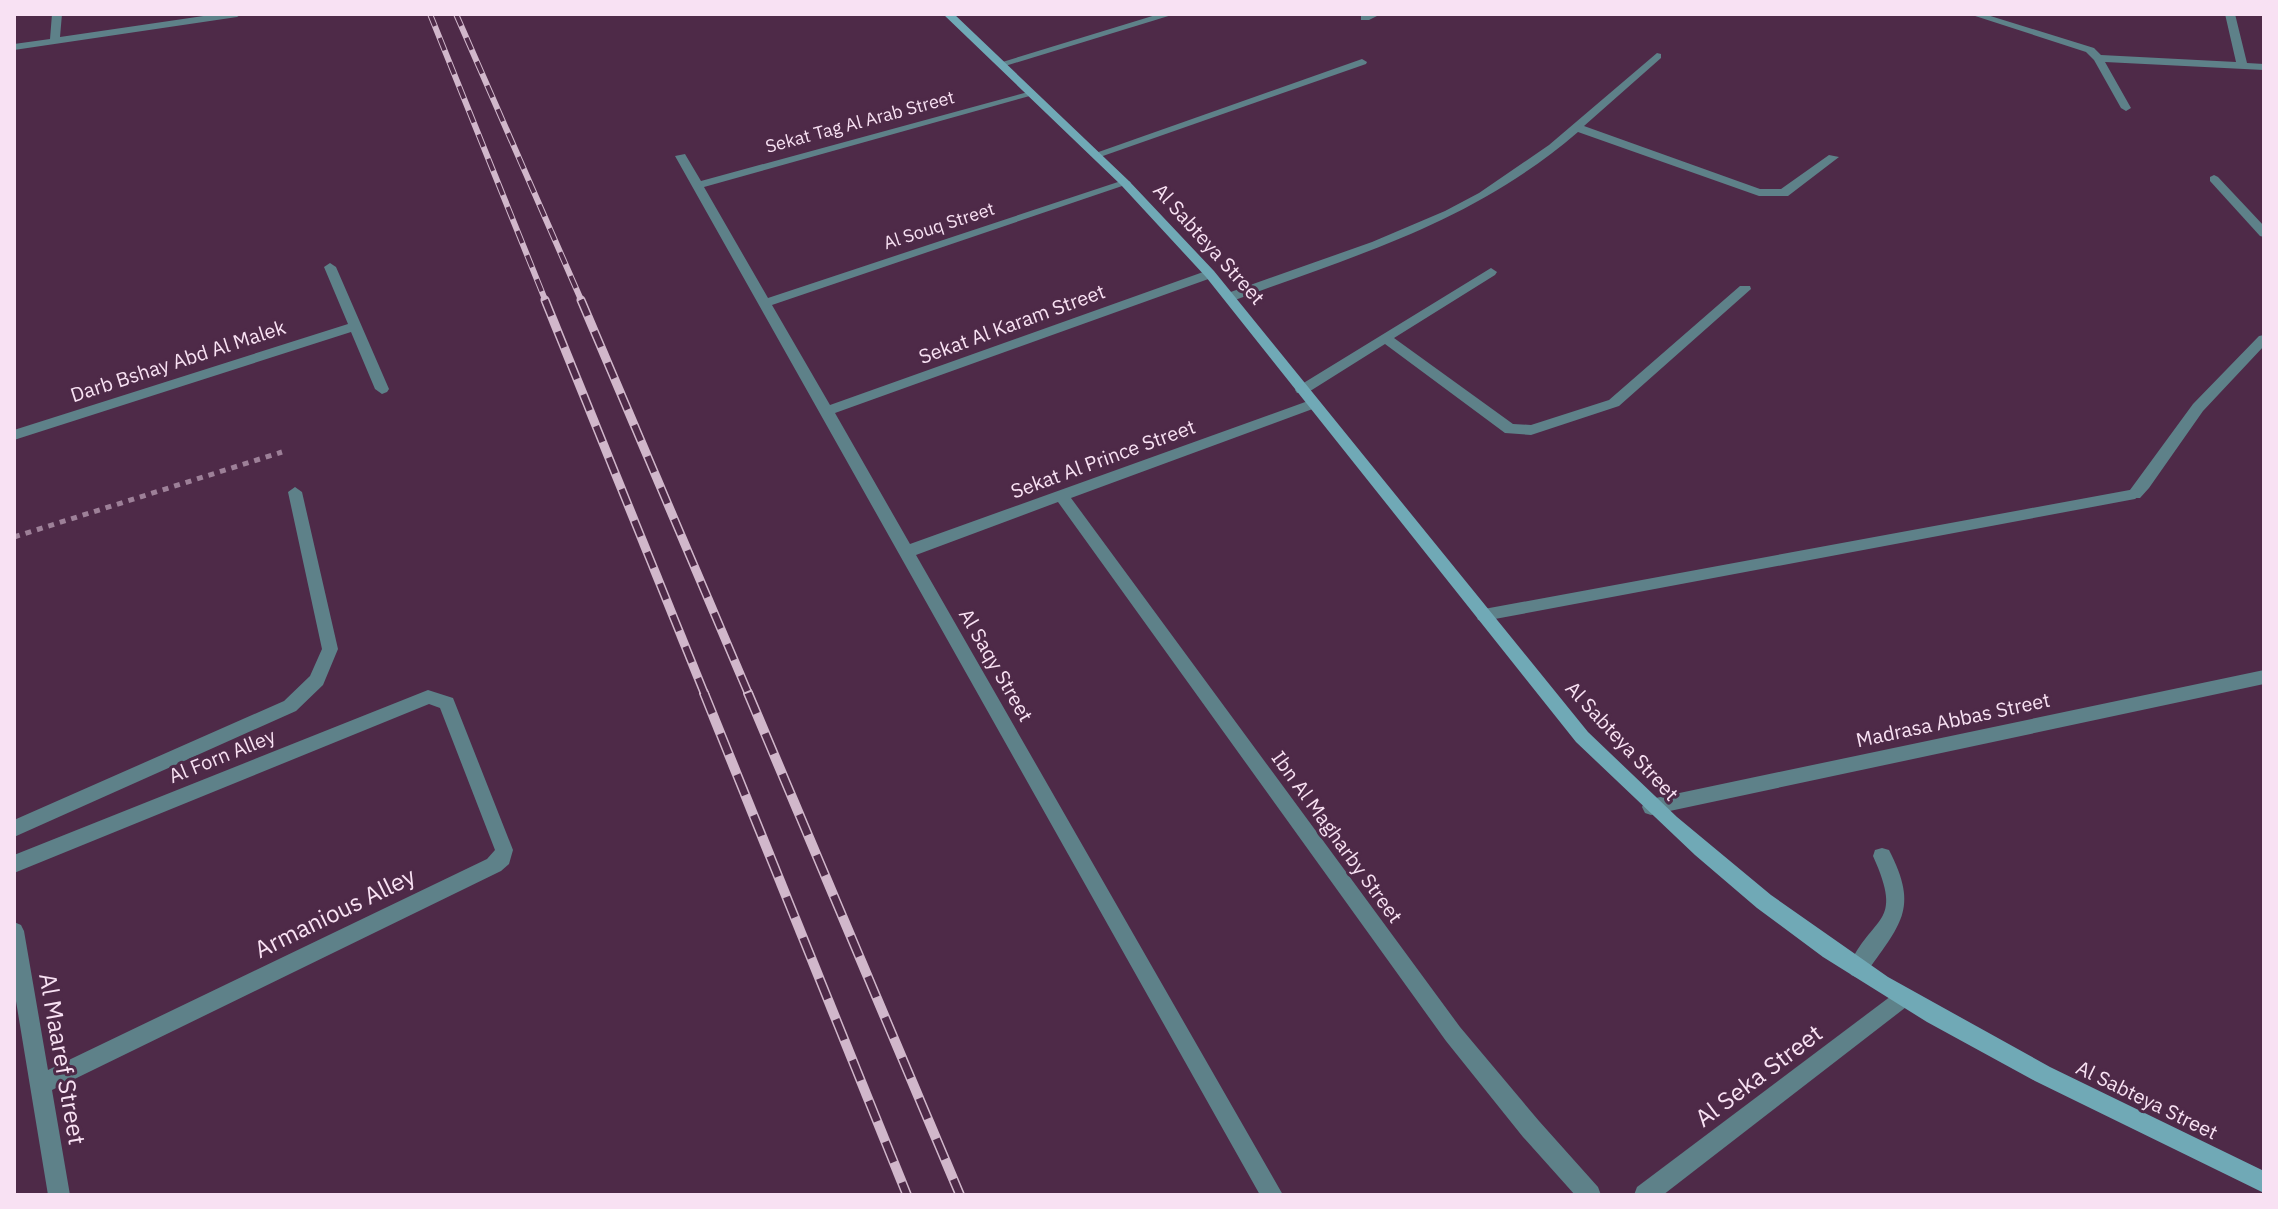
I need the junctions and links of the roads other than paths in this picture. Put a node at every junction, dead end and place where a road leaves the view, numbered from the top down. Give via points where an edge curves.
1 (57, 14) edge
2 (237, 14) edge
3 (948, 14) edge
4 (1170, 14) edge
5 (1974, 14) edge
6 (2230, 14) edge
7 (55, 42) junction
8 (14, 47) edge
9 (1657, 56) dead end
10 (2098, 58) junction
11 (1362, 62) dead end
12 (1001, 64) junction
13 (2242, 66) junction
14 (2264, 67) edge
15 (1032, 94) junction
16 (2126, 108) dead end
17 (1575, 127) junction
18 (1096, 155) junction
19 (681, 156) dead end
20 (1833, 157) dead end
21 (2214, 179) dead end
22 (1125, 183) junction
23 (698, 185) junction
24 (2264, 233) edge
25 (330, 267) dead end
26 (1491, 272) dead end
27 (1210, 274) junction
28 (1745, 289) dead end
29 (1230, 297) junction
30 (765, 303) junction
31 (355, 326) junction
32 (1385, 338) junction
33 (2264, 339) edge
34 (382, 389) dead end
35 (1302, 390) junction
36 (1313, 404) junction
37 (826, 411) junction
38 (14, 435) edge
39 (295, 492) dead end
40 (1061, 495) junction
41 (906, 552) junction
42 (1484, 615) junction
43 (2264, 677) edge
44 (447, 703) joint
45 (1651, 807) junction
46 (14, 829) edge
47 (1882, 856) dead end
48 (14, 864) edge
49 (14, 931) edge
50 (1858, 968) junction
51 (1903, 997) junction
52 (40, 1085) junction
53 (2264, 1182) edge
54 (59, 1195) edge
55 (1272, 1195) edge
56 (1590, 1195) edge
57 (1645, 1195) edge

1 - 7 street
2 - 7 street
3 - 12 street, Al Sabteya Street
4 - 12 street
5 - 10 street via 2076,44
6 - 13 street
7 - 8 street
9 - 17 street
10 - 13 street
10 - 16 street
11 - 18 street
12 - 15 street, Al Sabteya Street
13 - 14 street
15 - 18 street, Al Sabteya Street
15 - 23 street, Sekat Tag Al Arab Street
17 - 20 street via 1759,192 1784,193
17 - 29 street via 1477,199
18 - 22 street, Al Sabteya Street
19 - 23 street, Al Saqy Street
21 - 24 street
22 - 27 street, Al Sabteya Street
22 - 30 street, Al Souq Street
23 - 30 street, Al Saqy Street
25 - 31 street
26 - 32 street
27 - 29 street, Al Sabteya Street
27 - 37 street, Sekat Al Karam Street
28 - 32 street via 1614,403 1531,430 1510,429
29 - 35 street, Al Sabteya Street
30 - 37 street, Al Saqy Street
31 - 34 street
31 - 38 street, Darb Bshay Abd Al Malek
32 - 35 street
33 - 42 street via 2211,394 2135,494
35 - 36 street, Al Sabteya Street
36 - 40 street, Sekat Al Prince Street
36 - 42 street, Al Sabteya Street
37 - 41 street, Al Saqy Street
39 - 46 street via 330,649 317,680 290,706
40 - 41 street, Sekat Al Prince Street
40 - 56 street, Ibn Al Magharby Street via 1453,1034
41 - 55 street, Al Saqy Street
42 - 45 street, Al Sabteya Street via 1582,737
43 - 45 street, Madrasa Abbas Street
44 - 48 street, Al Forn Alley via 428,697 411,702
44 - 52 street, Armanious Alley via 504,850 502,858
45 - 50 street, Al Sabteya Street via 1749,891
47 - 50 street via 1896,878 1899,896 1894,914
49 - 52 street, Al Maaref Street
50 - 51 street, Al Sabteya Street
51 - 53 street, Al Sabteya Street via 2026,1065
51 - 57 street, Al Seka Street
52 - 54 street, Al Maaref Street

